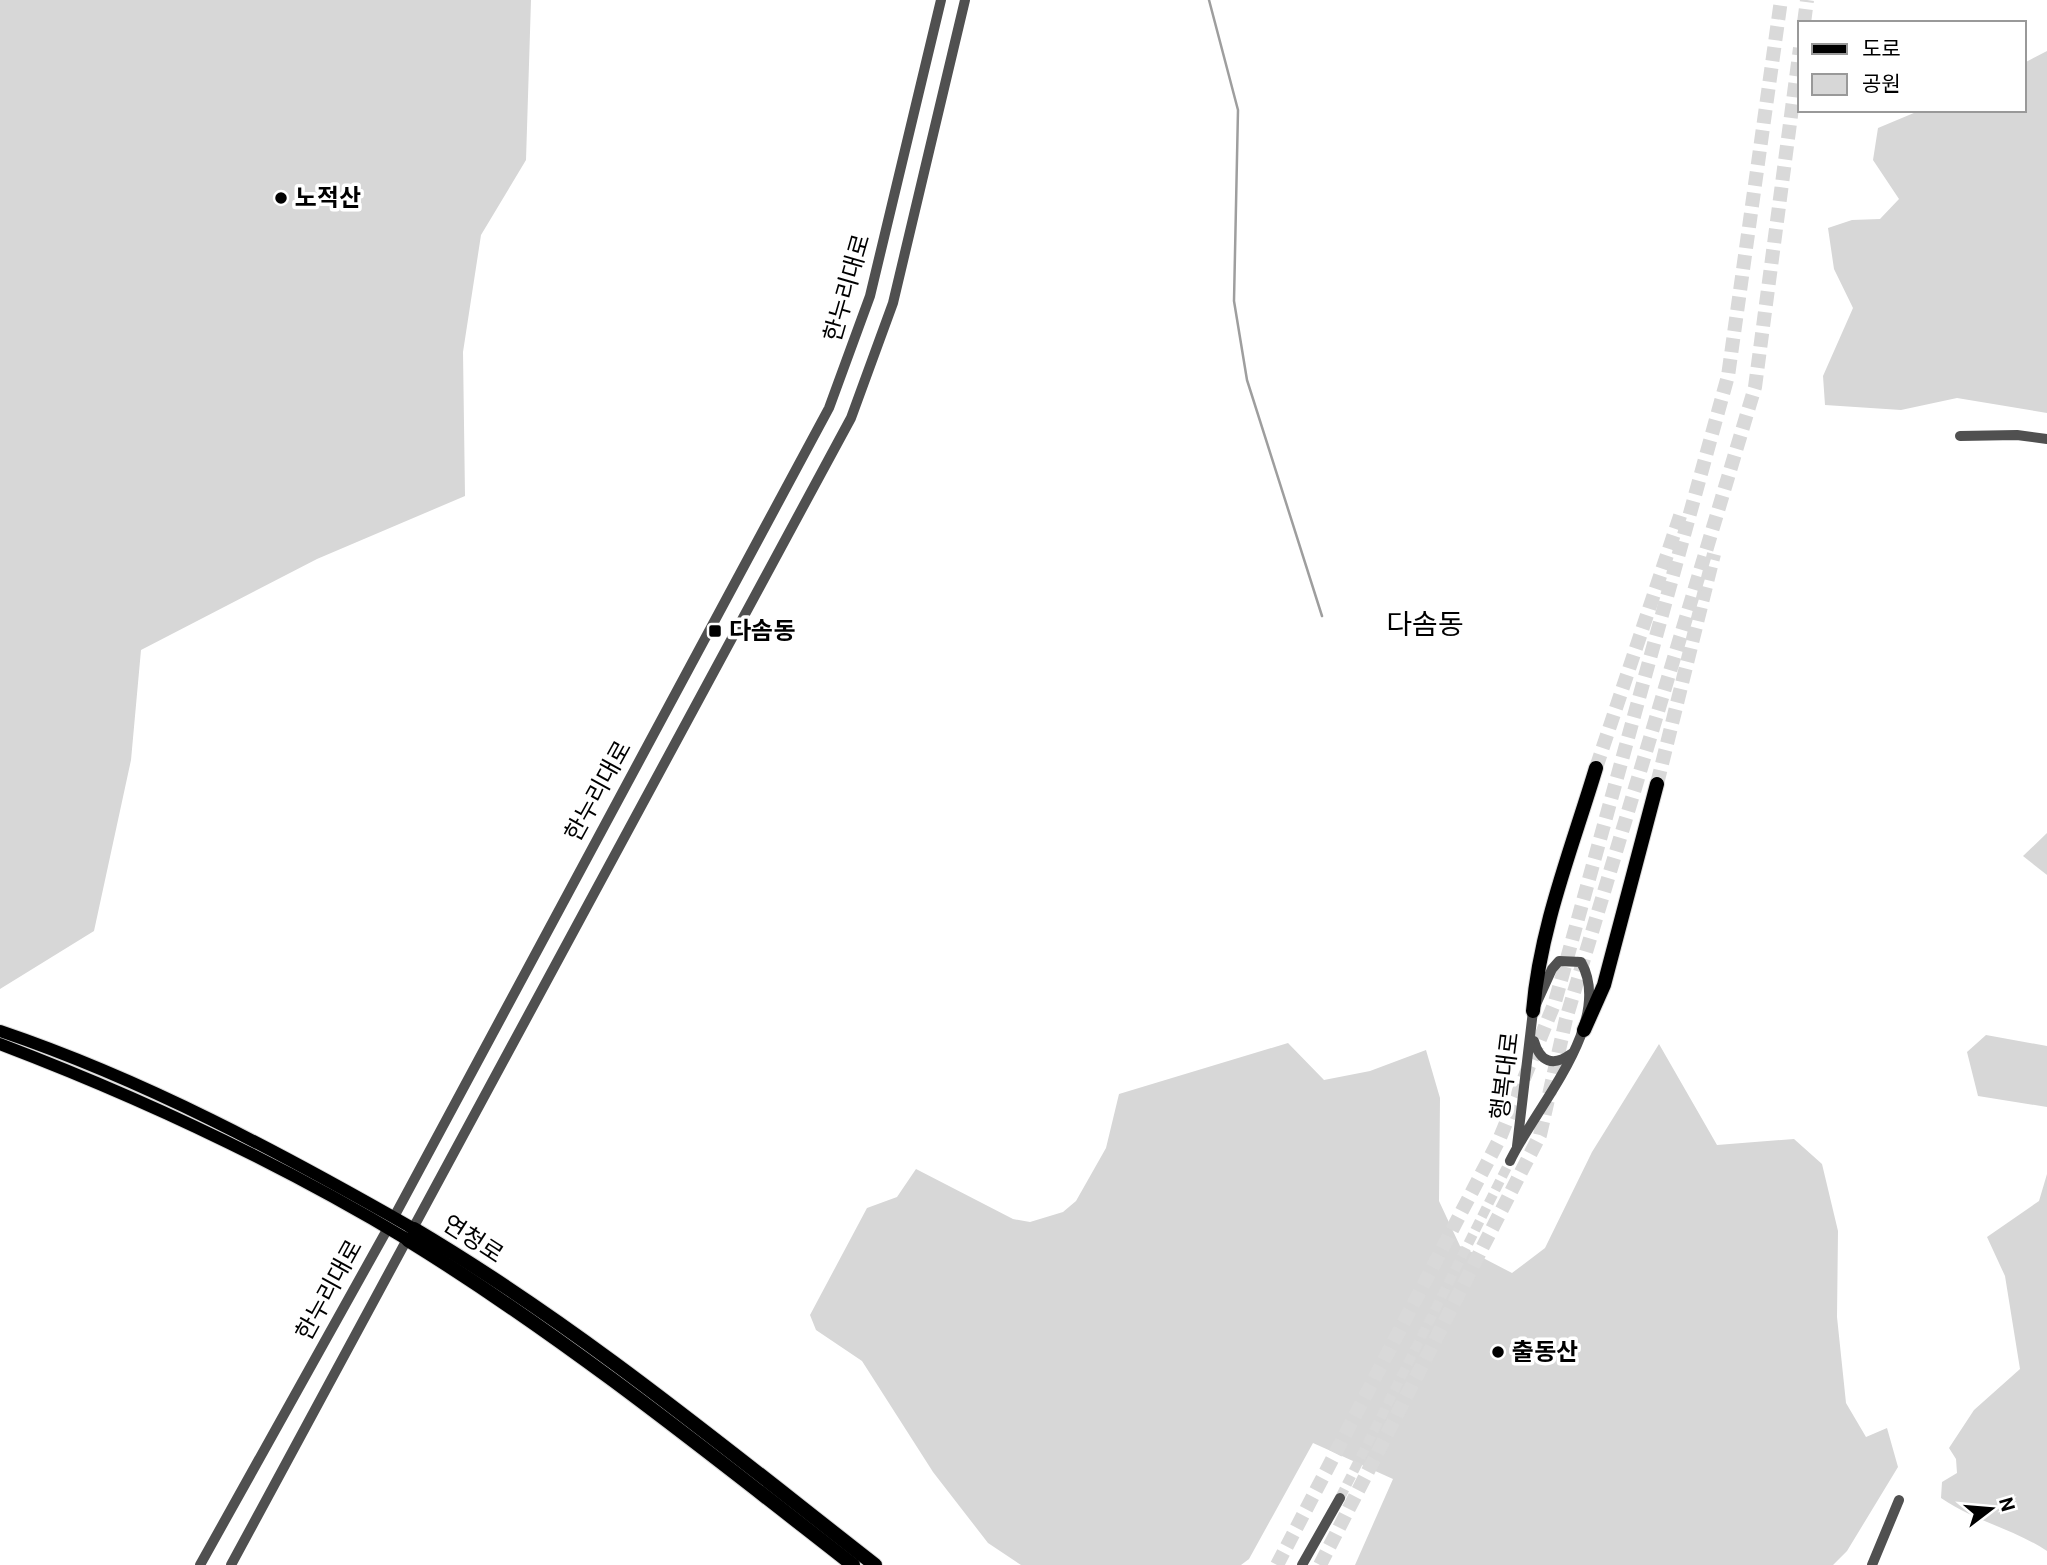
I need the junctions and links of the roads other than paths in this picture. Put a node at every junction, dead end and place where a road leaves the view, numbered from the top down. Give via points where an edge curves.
1 (941, 0) edge
2 (965, 0) edge
3 (1960, 436) dead end
4 (2047, 439) edge
5 (1596, 768) tunnel mouth
6 (1657, 784) tunnel mouth
7 (1533, 1011) junction
8 (1584, 1030) junction
9 (0, 1031) edge
10 (1533, 1033) junction
11 (0, 1044) edge
12 (1573, 1052) junction
13 (1517, 1146) junction
14 (1510, 1161) tunnel mouth
15 (324, 1184) junction
16 (391, 1222) junction
17 (411, 1234) junction
18 (1340, 1498) tunnel mouth
19 (1899, 1500) dead end
20 (1302, 1564) edge
21 (200, 1565) edge
22 (231, 1565) edge
23 (853, 1565) edge
24 (875, 1565) edge
25 (1872, 1565) edge

1 - 16 street, 한누리대로 via 870,296 829,408
2 - 17 street, 한누리대로 via 893,303 850,418
3 - 4 street
5 - 7 highway via 1548,919
6 - 8 highway via 1604,985
7 - 8 street, 행복대로 via 1559,961 1581,962 1588,974 1589,991
7 - 10 street, 행복대로
8 - 12 street, 행복대로
9 - 15 main road, 연청로 via 47,1046 178,1105
10 - 12 street via 1538,1054 1546,1061 1555,1062
10 - 13 street, 행복대로
11 - 15 main road, 연청로
12 - 13 street, 행복대로
13 - 14 street, 행복대로
15 - 16 main road, 연청로
16 - 17 main road, 연청로
16 - 21 street, 한누리대로
17 - 22 street, 한누리대로
17 - 23 highway, 연청로 via 642,1401
17 - 24 highway, 연청로 via 543,1312 652,1390
18 - 20 street
19 - 25 street

